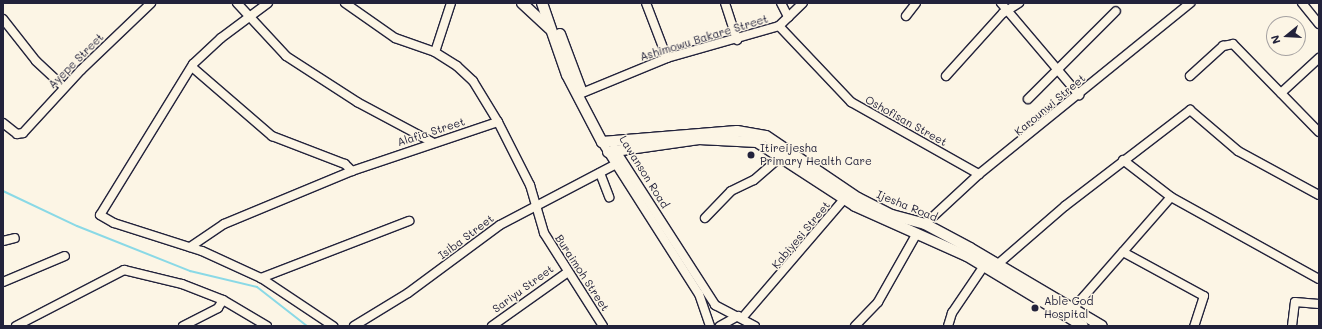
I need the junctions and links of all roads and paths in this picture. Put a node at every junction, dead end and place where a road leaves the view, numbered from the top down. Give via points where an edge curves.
1 (152, 3) edge
2 (237, 3) edge
3 (268, 3) edge
4 (345, 3) edge
5 (451, 3) edge
6 (522, 3) edge
7 (542, 3) edge
8 (549, 3) edge
9 (646, 3) edge
10 (725, 3) edge
11 (781, 3) edge
12 (802, 3) edge
13 (916, 3) edge
14 (1001, 3) edge
15 (1019, 3) edge
16 (1190, 3) edge
17 (1302, 3) edge
18 (1116, 11) dead end
19 (1010, 12) junction
20 (250, 15) junction
21 (906, 16) dead end
22 (788, 17) junction
23 (3, 19) edge
24 (1319, 24) edge
25 (779, 26) junction
26 (551, 29) junction
27 (737, 40) junction
28 (435, 52) junction
29 (667, 58) junction
30 (1319, 58) edge
31 (192, 67) junction
32 (1059, 71) junction
33 (946, 76) dead end
34 (1190, 76) dead end
35 (64, 87) junction
36 (582, 93) junction
37 (1281, 93) junction
38 (1079, 95) junction
39 (1028, 99) dead end
40 (498, 122) junction
41 (3, 124) edge
42 (1319, 132) edge
43 (699, 136) junction
44 (432, 142) junction
45 (606, 142) junction
46 (612, 151) junction
47 (782, 156) junction
48 (1123, 160) junction
49 (616, 164) junction
50 (352, 171) junction
51 (600, 173) junction
52 (980, 174) junction
53 (1319, 195) edge
54 (609, 197) dead end
55 (1171, 197) junction
56 (844, 199) junction
57 (538, 208) junction
58 (705, 218) dead end
59 (409, 220) dead end
60 (925, 224) junction
61 (917, 233) junction
62 (15, 238) dead end
63 (3, 241) edge
64 (190, 247) junction
65 (1123, 252) junction
66 (65, 256) dead end
67 (998, 264) junction
68 (984, 266) junction
69 (568, 272) junction
70 (261, 278) junction
71 (1319, 279) edge
72 (3, 282) edge
73 (223, 300) junction
74 (1319, 304) edge
75 (1072, 310) junction
76 (741, 316) junction
77 (355, 325) edge
78 (16, 326) edge
79 (183, 326) edge
80 (267, 326) edge
81 (333, 326) edge
82 (492, 326) edge
83 (603, 326) edge
84 (710, 326) edge
85 (720, 326) edge
86 (755, 326) edge
87 (855, 326) edge
88 (949, 326) edge
89 (1082, 326) edge
90 (1102, 326) edge
91 (1194, 326) edge
92 (1292, 326) edge

1 - 35 street, Ayepe Street
2 - 20 street
3 - 20 street
4 - 28 street via 395,38
5 - 28 street
6 - 26 main road
7 - 26 main road, Lawanson Road
8 - 36 main road, Lawanson Road
9 - 29 street
10 - 27 street
11 - 22 street
12 - 22 street, Ashimowu Bakare Street
13 - 21 street
14 - 19 street
15 - 19 street
16 - 38 street, Karounwi Street
17 - 24 street
18 - 32 street
19 - 32 street via 1018,27
19 - 33 street via 1003,13
20 - 31 street
20 - 44 street via 286,56 357,102
22 - 25 street, Ashimowu Bakare Street
23 - 35 street via 36,61
25 - 27 street, Ashimowu Bakare Street
25 - 52 street, Oshofisan Street via 851,102
26 - 45 main road, Lawanson Road via 567,75
27 - 29 street, Ashimowu Bakare Street
28 - 40 street via 473,81
29 - 36 street, Ashimowu Bakare Street
30 - 37 street
31 - 50 street via 272,136 345,164
31 - 64 street via 100,215 114,223
32 - 38 street
32 - 39 street
34 - 37 street via 1230,43
35 - 41 street, Ayepe Street via 23,133 17,134
36 - 45 main road, Lawanson Road
37 - 42 street
38 - 52 street, Karounwi Street
40 - 44 street, Alafia Street
40 - 57 street, Buraimoh Street
43 - 45 main road, Ijesha Road
43 - 46 main road, Ijesha Road
43 - 47 main road, Ijesha Road via 749,140
43 - 60 main road, Ijesha Road via 744,131 766,136 872,205
44 - 50 street, Alafia Street
45 - 46 street, Lawanson Road
46 - 49 street
46 - 76 street, Lawanson Road via 715,305
47 - 56 main road, Ijesha Road
47 - 58 street via 754,180 731,191
48 - 53 street via 1190,110 1238,151
48 - 55 street
48 - 67 street
49 - 51 street, Isiba Street
49 - 84 street via 699,294
50 - 64 street, Alafia Street via 224,224
51 - 54 street
51 - 57 street, Isiba Street
52 - 60 street, Karounwi Street
55 - 65 street
55 - 71 street
56 - 61 main road, Ijesha Road
56 - 76 street, Kabiyesi Street via 774,284
57 - 69 street, Buraimoh Street via 544,233
57 - 77 street, Isiba Street via 500,225 408,294
59 - 70 street
60 - 67 main road, Ijesha Road
61 - 68 main road, Ijesha Road
61 - 87 street via 878,302
62 - 63 street
64 - 70 street
65 - 75 street
65 - 91 street via 1204,296
66 - 72 street
67 - 75 main road, Ijesha Road
68 - 88 street via 952,313
68 - 89 main road, Ijesha Road
69 - 82 street, Sariyu Street
69 - 83 street, Buraimoh Street
70 - 81 street
73 - 78 street via 182,284 124,270
73 - 79 street via 218,308
73 - 80 street
74 - 92 street via 1295,302
75 - 90 main road, Ijesha Road
76 - 85 street
76 - 86 street, Lawanson Road

